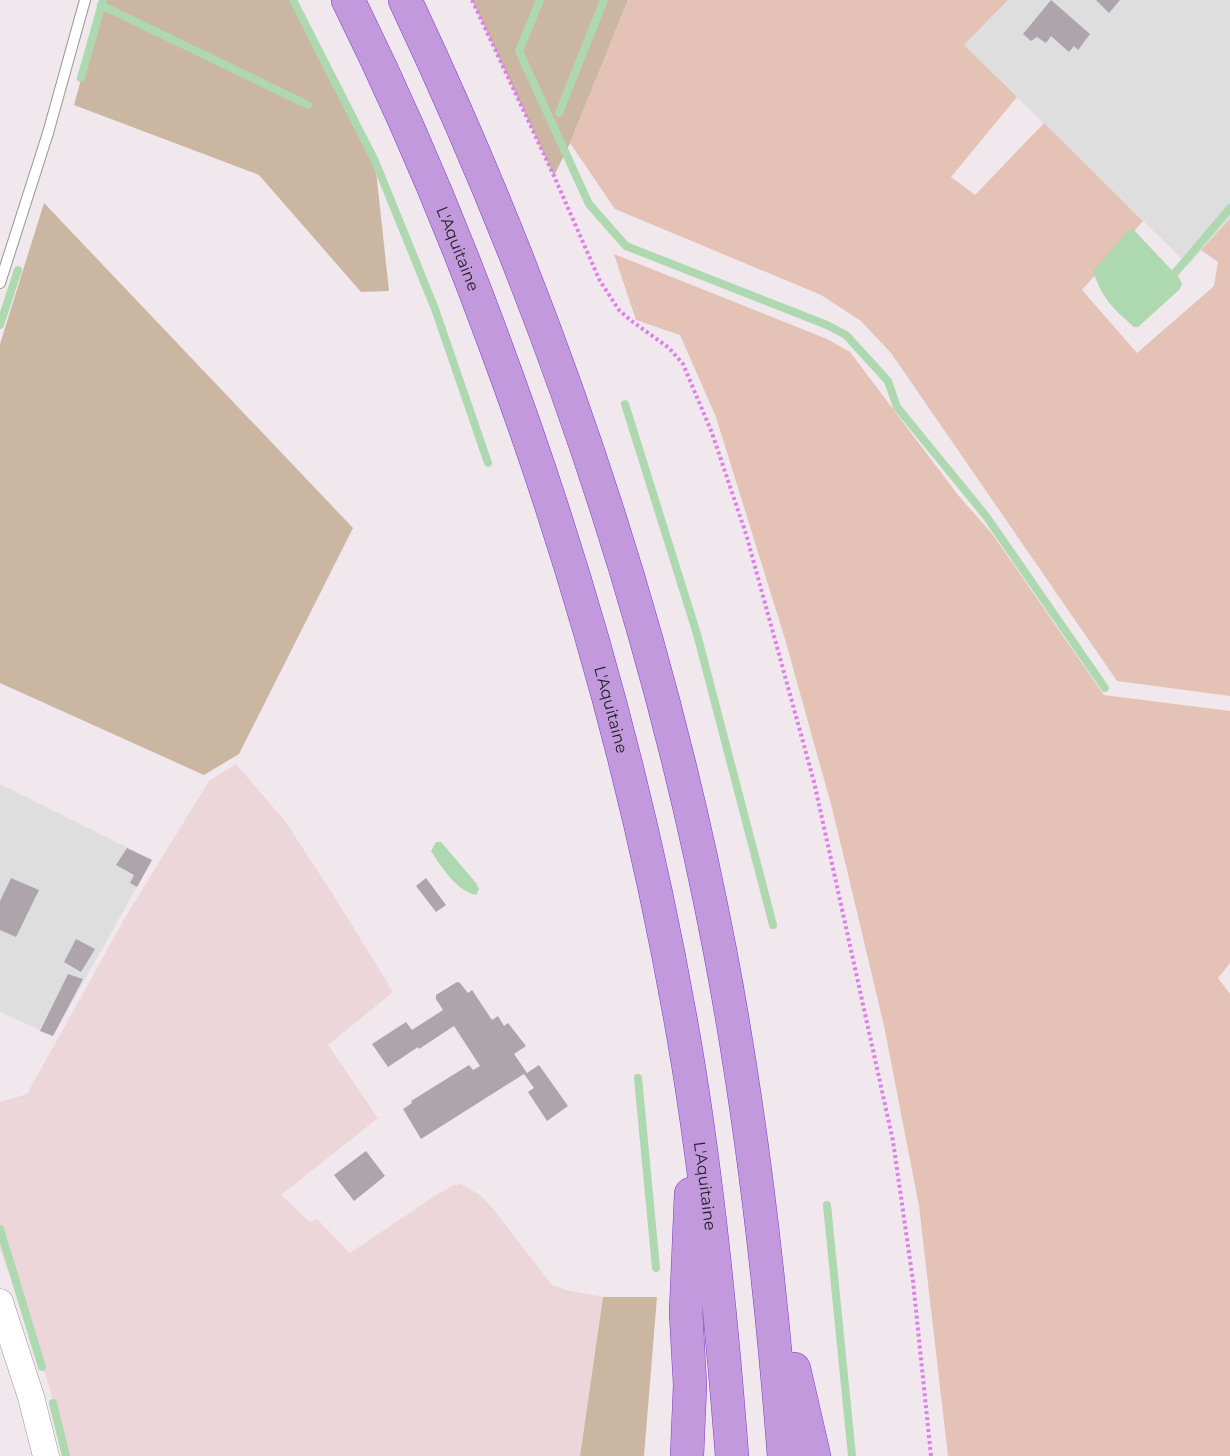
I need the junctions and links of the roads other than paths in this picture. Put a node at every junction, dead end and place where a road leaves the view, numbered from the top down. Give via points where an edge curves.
1 (85, 0) edge
2 (348, 0) edge
3 (405, 0) edge
4 (0, 283) edge
5 (694, 1106) junction
6 (766, 1250) junction
7 (0, 1302) edge
8 (46, 1456) edge
9 (687, 1456) edge
10 (732, 1456) edge
11 (784, 1456) edge
12 (814, 1456) edge

1 - 4 lane via 48,134
2 - 5 highway, L'Aquitaine via 422,160 473,284 568,556 609,699 648,861
3 - 6 highway via 482,170 552,349 646,641 720,950
5 - 9 highway via 686,1313 690,1385
5 - 10 highway, L'Aquitaine via 714,1256
6 - 11 highway
6 - 12 highway
7 - 8 street

